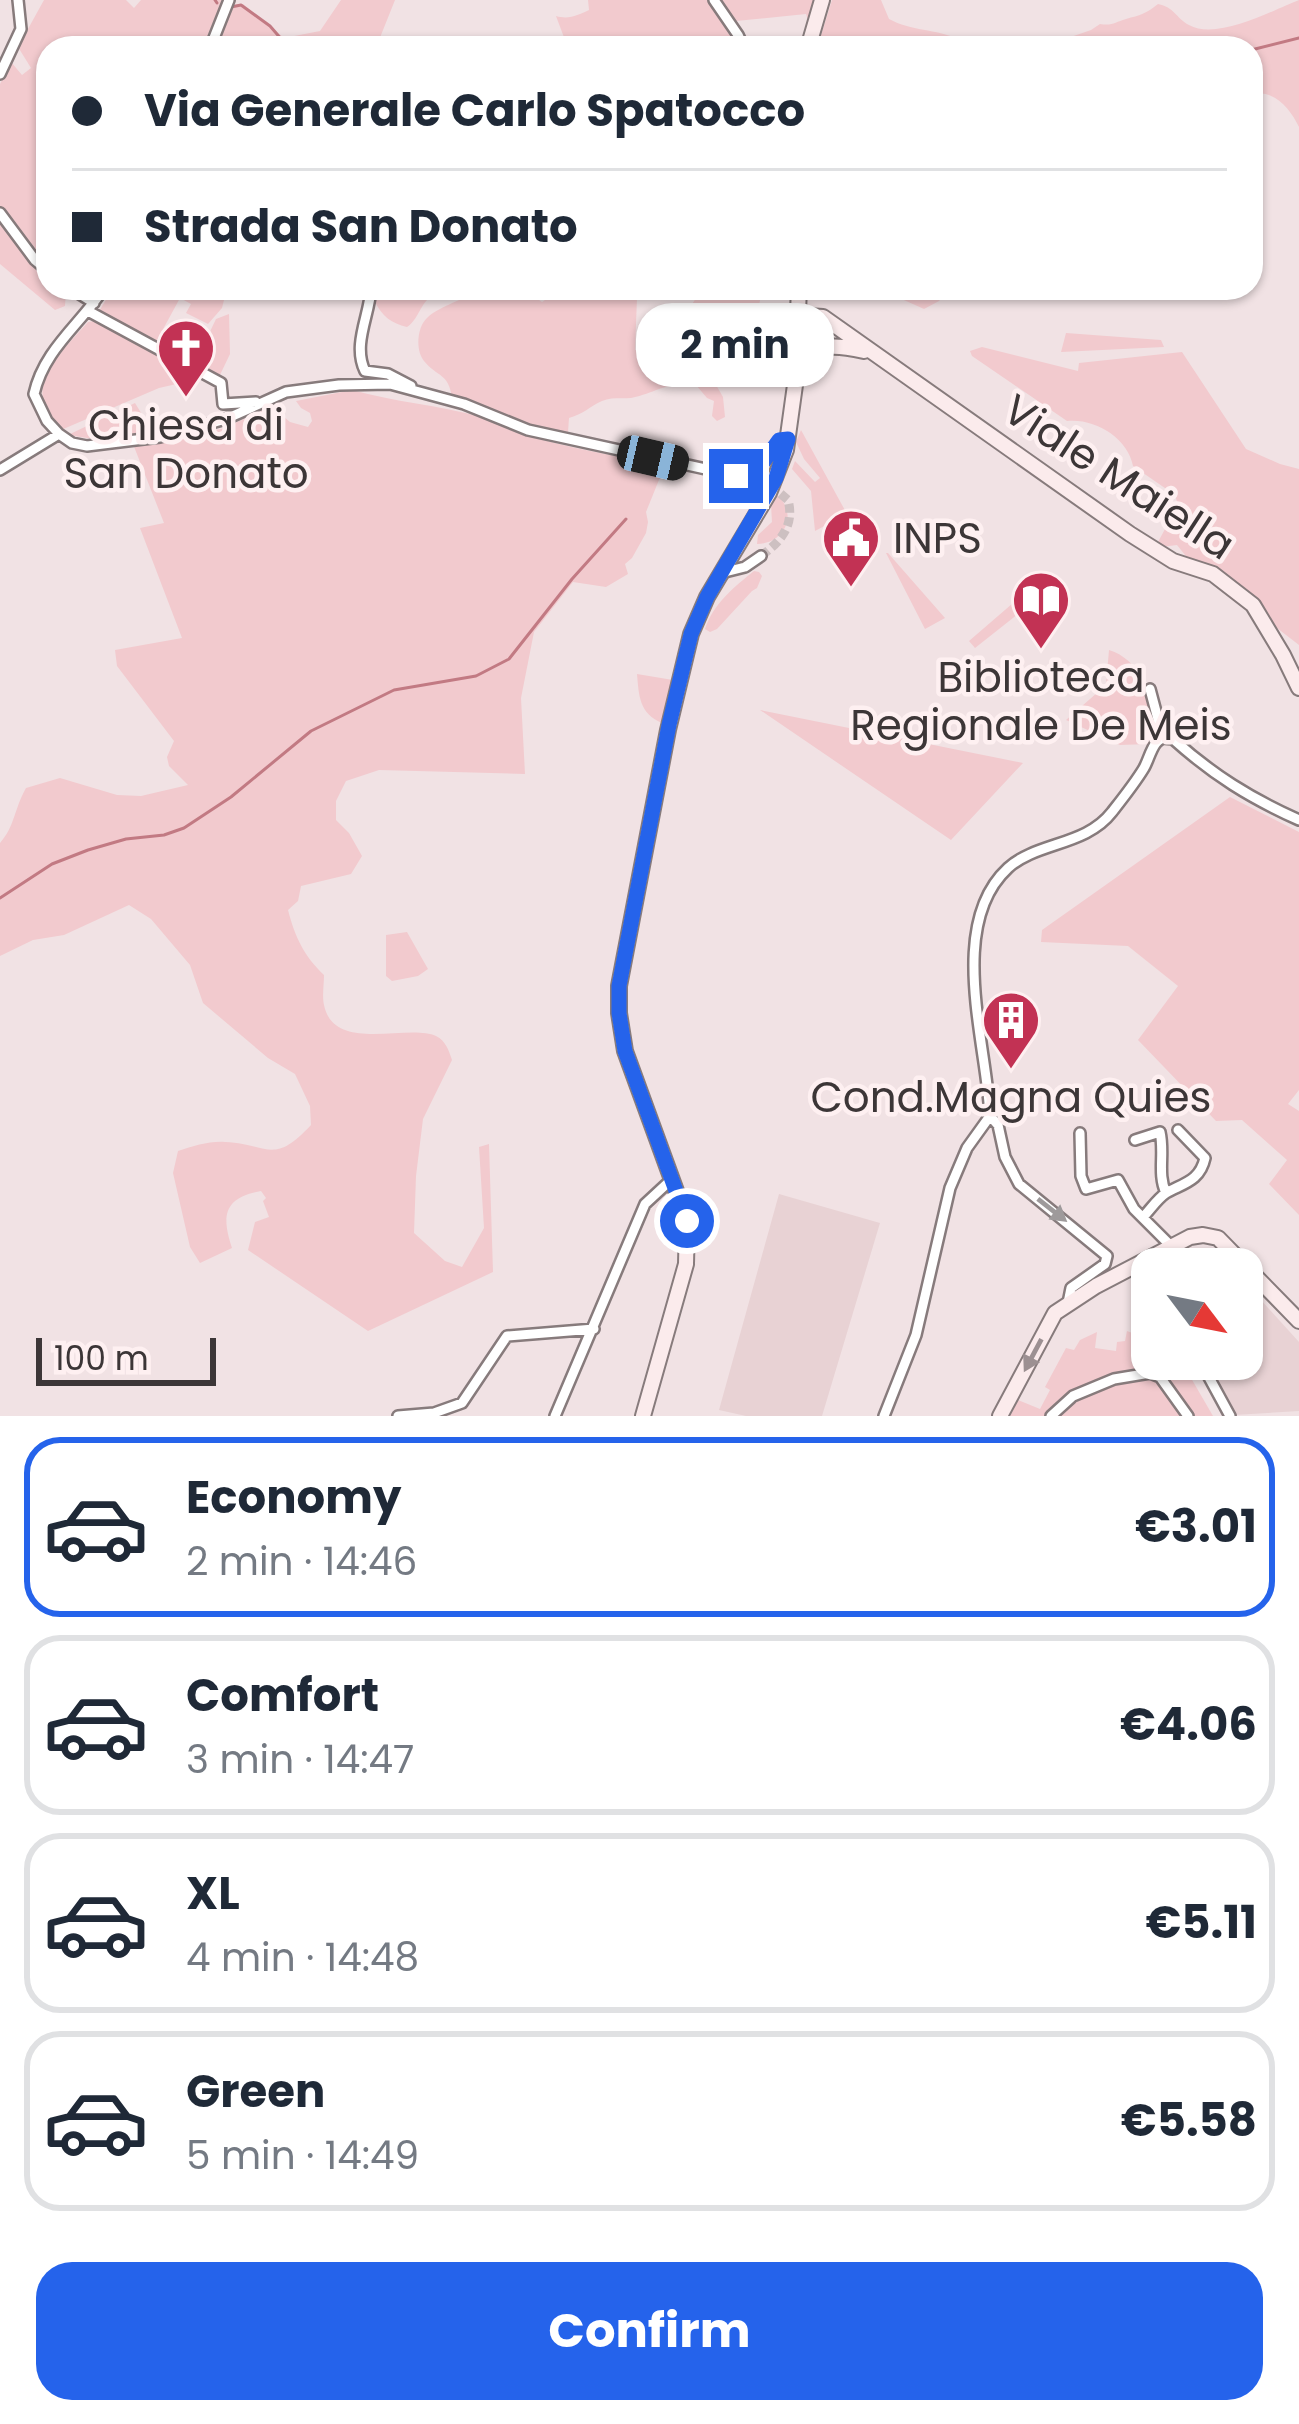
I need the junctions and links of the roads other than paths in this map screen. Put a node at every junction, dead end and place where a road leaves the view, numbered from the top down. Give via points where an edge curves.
1 (19, 0) edge
2 (229, 0) edge
3 (714, 0) edge
4 (822, 0) edge
5 (215, 36) edge
6 (738, 36) edge
7 (812, 36) edge
8 (0, 74) edge
9 (0, 213) edge
10 (36, 261) edge
11 (83, 300) edge
12 (96, 300) edge
13 (371, 300) edge
14 (800, 300) edge
15 (809, 300) edge
16 (91, 307) junction
17 (822, 318) junction
18 (797, 333) junction
19 (820, 349) junction
20 (870, 352) junction
21 (795, 385) junction
22 (426, 394) junction
23 (265, 402) junction
24 (59, 434) junction
25 (788, 439) junction
26 (0, 470) edge
27 (736, 548) junction
28 (721, 573) junction
29 (1150, 688) dead end
30 (1299, 688) edge
31 (1163, 738) junction
32 (1299, 820) edge
33 (990, 1116) junction
34 (1178, 1130) dead end
35 (1080, 1133) dead end
36 (1135, 1140) dead end
37 (672, 1179) junction
38 (1166, 1193) junction
39 (1143, 1217) junction
40 (1172, 1247) joint
41 (1131, 1273) edge
42 (1068, 1305) junction
43 (1299, 1321) edge
44 (594, 1329) junction
45 (1210, 1380) edge
46 (398, 1416) edge
47 (555, 1416) edge
48 (643, 1416) edge
49 (884, 1416) edge
50 (1000, 1416) edge
51 (1051, 1416) edge
52 (1188, 1416) edge
53 (1230, 1416) edge

1 - 8 street via 21,29
2 - 5 street
3 - 6 street
4 - 7 main road
9 - 10 street
11 - 16 street
12 - 16 street
13 - 22 street via 365,371
14 - 18 main road
15 - 17 main road
16 - 23 street via 220,383 223,404
16 - 24 street via 37,380 34,394
17 - 18 main road via 806,316
17 - 19 main road via 832,334
17 - 20 main road, Viale Maiella
18 - 19 main road via 804,348
18 - 21 main road
19 - 20 main road, Viale Maiella
19 - 21 main road via 807,357
20 - 30 main road, Viale Maiella via 1130,534 1213,574 1253,605
21 - 25 main road
22 - 23 street via 353,384
22 - 25 street via 528,430 758,480 779,440
23 - 24 street via 160,437 87,446
24 - 26 street
25 - 27 main road
27 - 28 main road
27 - 28 street via 761,556
28 - 37 main road via 696,621 680,680 619,986 625,1051
29 - 31 street
31 - 32 street
31 - 33 street via 1107,819 1009,867 990,893 972,962
33 -> 42 street via 1019,1184 1107,1256 1071,1288
33 - 49 street via 950,1188 916,1335
34 - 38 street via 1204,1167
35 - 39 street via 1086,1190 1118,1180
36 - 38 street via 1160,1132
37 - 44 street via 645,1204
37 - 48 main road via 687,1221 686,1264
38 - 39 street
39 - 40 street
40 - 43 main road via 1218,1238
41 - 42 main road
42 -> 50 main road via 1055,1313
44 - 46 street via 508,1336 462,1403
44 - 47 street
45 - 53 street
51 - 52 street via 1114,1378 1150,1373

